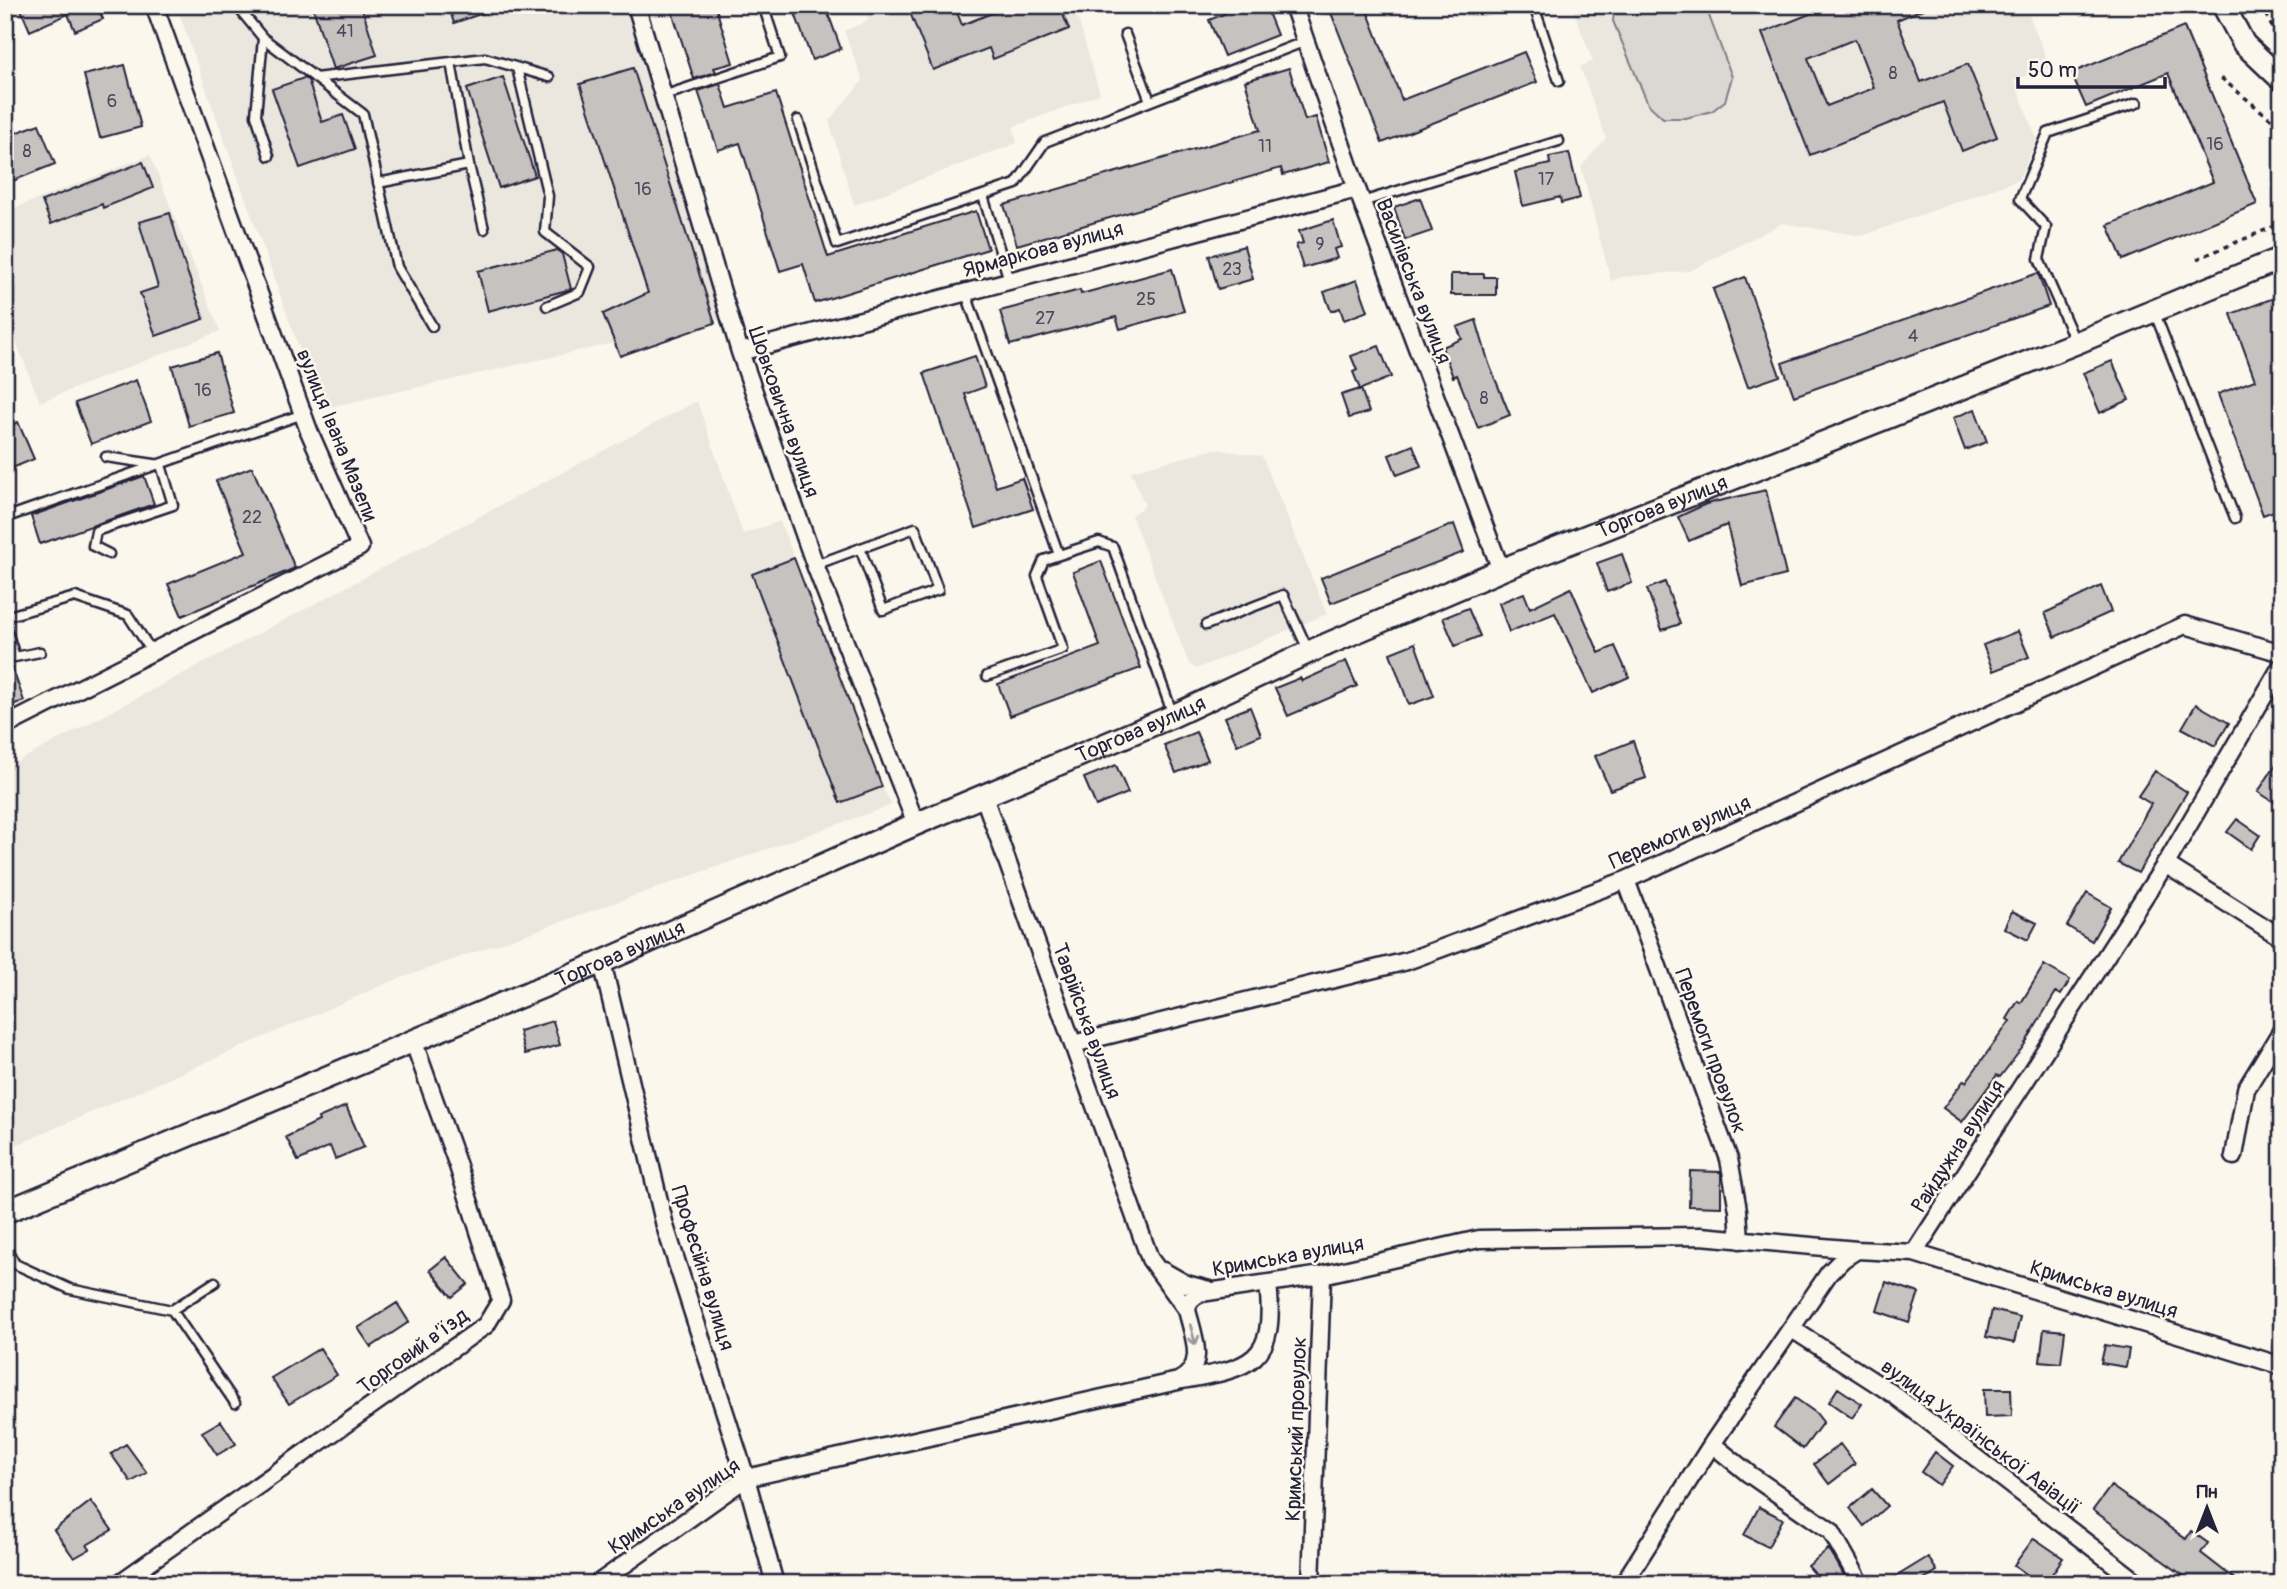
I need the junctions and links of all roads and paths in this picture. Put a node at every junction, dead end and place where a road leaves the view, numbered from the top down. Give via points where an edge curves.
1 (154, 5) edge
2 (236, 5) edge
3 (636, 5) edge
4 (763, 5) edge
5 (1293, 5) edge
6 (1537, 5) edge
7 (2223, 5) edge
8 (2262, 5) edge
9 (1125, 34) dead end
10 (262, 38) junction
11 (1306, 41) junction
12 (2282, 41) edge
13 (451, 62) junction
14 (517, 68) junction
15 (549, 77) dead end
16 (315, 78) junction
17 (2221, 78) dead end
18 (2282, 80) edge
19 (1559, 81) dead end
20 (663, 96) junction
21 (1150, 101) junction
22 (2137, 103) dead end
23 (799, 120) dead end
24 (2282, 128) edge
25 (1559, 141) dead end
26 (270, 156) dead end
27 (469, 165) junction
28 (378, 183) junction
29 (1359, 195) junction
30 (983, 196) junction
31 (2282, 223) edge
32 (484, 229) dead end
33 (2282, 258) edge
34 (2197, 259) dead end
35 (1009, 280) junction
36 (965, 291) junction
37 (547, 306) dead end
38 (2154, 311) junction
39 (432, 326) dead end
40 (2076, 343) junction
41 (740, 352) junction
42 (303, 414) junction
43 (106, 457) dead end
44 (160, 465) junction
45 (10, 516) dead end
46 (2235, 518) dead end
47 (860, 548) junction
48 (109, 554) dead end
49 (1059, 555) junction
50 (815, 565) junction
51 (1501, 570) junction
52 (5, 617) edge
53 (5, 625) edge
54 (1206, 625) dead end
55 (40, 652) dead end
56 (152, 652) junction
57 (1309, 652) junction
58 (2282, 653) edge
59 (2282, 665) edge
60 (987, 676) dead end
61 (1173, 716) junction
62 (5, 726) edge
63 (984, 797) junction
64 (916, 824) junction
65 (2165, 864) junction
66 (1626, 880) junction
67 (2282, 938) edge
68 (601, 962) junction
69 (2282, 1030) edge
70 (414, 1043) junction
71 (1073, 1044) junction
72 (2234, 1156) dead end
73 (5, 1212) edge
74 (1740, 1240) junction
75 (5, 1246) edge
76 (1857, 1250) junction
77 (1914, 1253) junction
78 (1150, 1259) junction
79 (1322, 1275) junction
80 (215, 1282) dead end
81 (1268, 1284) junction
82 (1212, 1290) junction
83 (172, 1310) junction
84 (1187, 1310) junction
85 (1792, 1329) junction
86 (2282, 1366) edge
87 (1178, 1381) junction
88 (235, 1403) dead end
89 (1712, 1444) junction
90 (746, 1478) junction
91 (118, 1584) edge
92 (597, 1584) edge
93 (775, 1584) edge
94 (1311, 1584) edge
95 (1623, 1584) edge
96 (1861, 1584) edge
97 (2140, 1584) edge

1 - 42 street, вулиця Івана Мазепи
2 - 10 lane
3 - 20 street, Шовковична вулиця
4 - 20 lane via 780,57
5 - 11 street, Василівська вулиця
6 - 19 lane
7 - 18 street via 2244,44
8 - 12 path
9 - 21 lane
10 - 16 lane
10 - 26 lane via 256,115
11 - 21 lane
11 - 29 street, Василівська вулиця
13 - 14 lane via 485,58
13 - 16 lane
13 - 27 lane
14 - 15 lane
14 - 37 lane via 548,196 545,232 590,267 580,292
16 - 28 lane via 363,114
17 - 24 path
20 - 41 street, Шовковична вулиця
21 - 30 lane via 1045,142 1016,184
22 - 40 lane via 2048,133 2020,199 2046,227 2039,259
23 - 30 lane via 836,244
25 - 29 lane via 1414,184
27 - 28 lane
27 - 32 lane
28 - 39 lane via 397,267
29 - 35 street, Ярмаркова вулиця
29 - 51 street, Василівська вулиця
30 - 35 lane
31 - 34 path
33 - 38 street, Торгова вулиця
35 - 36 street, Ярмаркова вулиця
36 - 41 street, Ярмаркова вулиця
36 - 49 lane
38 - 40 street, Торгова вулиця
38 - 46 lane
40 - 51 street, Торгова вулиця
41 - 50 street, Шовковична вулиця
42 - 44 lane
42 - 56 street, вулиця Івана Мазепи via 360,547
43 - 44 lane
44 - 45 lane
44 - 48 lane via 173,505 96,531 93,546
47 - 47 lane via 915,528 938,590 883,610
47 - 50 lane
49 - 60 lane via 1044,560 1037,576 1063,649
49 - 61 lane via 1099,542 1112,547
50 - 64 street, Шовковична вулиця
51 - 57 street, Торгова вулиця
52 - 56 lane via 75,597 128,615
53 - 55 lane via 15,657
54 - 57 lane via 1283,595
56 - 62 street, вулиця Івана Мазепи
57 - 61 street, Торгова вулиця
58 - 66 street, Перемоги вулиця via 2185,625
59 - 65 street, Райдужна вулиця
61 - 63 street, Торгова вулиця
63 - 64 street, Торгова вулиця
63 - 71 street, Таврійська вулиця
64 - 68 street, Торгова вулиця
65 - 67 street
65 - 77 street, Райдужна вулиця
66 - 71 street, Перемоги вулиця via 1406,961
66 - 74 street, Перемоги провулок via 1728,1159
68 - 70 street, Торгова вулиця
68 - 90 street, Професійна вулиця via 665,1226
69 - 72 street via 2246,1089
70 - 73 street, Торгова вулиця
70 - 91 street, Торговий в’їзд via 501,1300 486,1325
71 - 78 street, Таврійська вулиця
74 - 76 street, Кримська вулиця
74 - 79 street, Кримська вулиця via 1701,1236 1479,1239
75 - 83 lane via 15,1264 70,1289
76 - 77 street
76 - 85 street via 1829,1273
77 - 86 street, Кримська вулиця
78 - 82 street via 1179,1281
78 - 84 street, Таврійська вулиця
79 - 81 street, Кримська вулиця
79 - 94 street, Кримський провулок
80 - 83 lane
81 - 82 street, Кримська вулиця
81 - 87 street, Кримська вулиця via 1269,1330 1256,1357 1233,1370
82 - 84 street, Кримська вулиця via 1194,1296
83 - 88 lane
84 -> 87 street via 1197,1356 1193,1370
85 - 89 street
85 - 97 street, вулиця Української Авіації via 1894,1394
87 - 90 street, Кримська вулиця
89 - 95 street
89 - 96 street via 1831,1531
90 - 92 street, Кримська вулиця
90 - 93 street, Професійна вулиця

